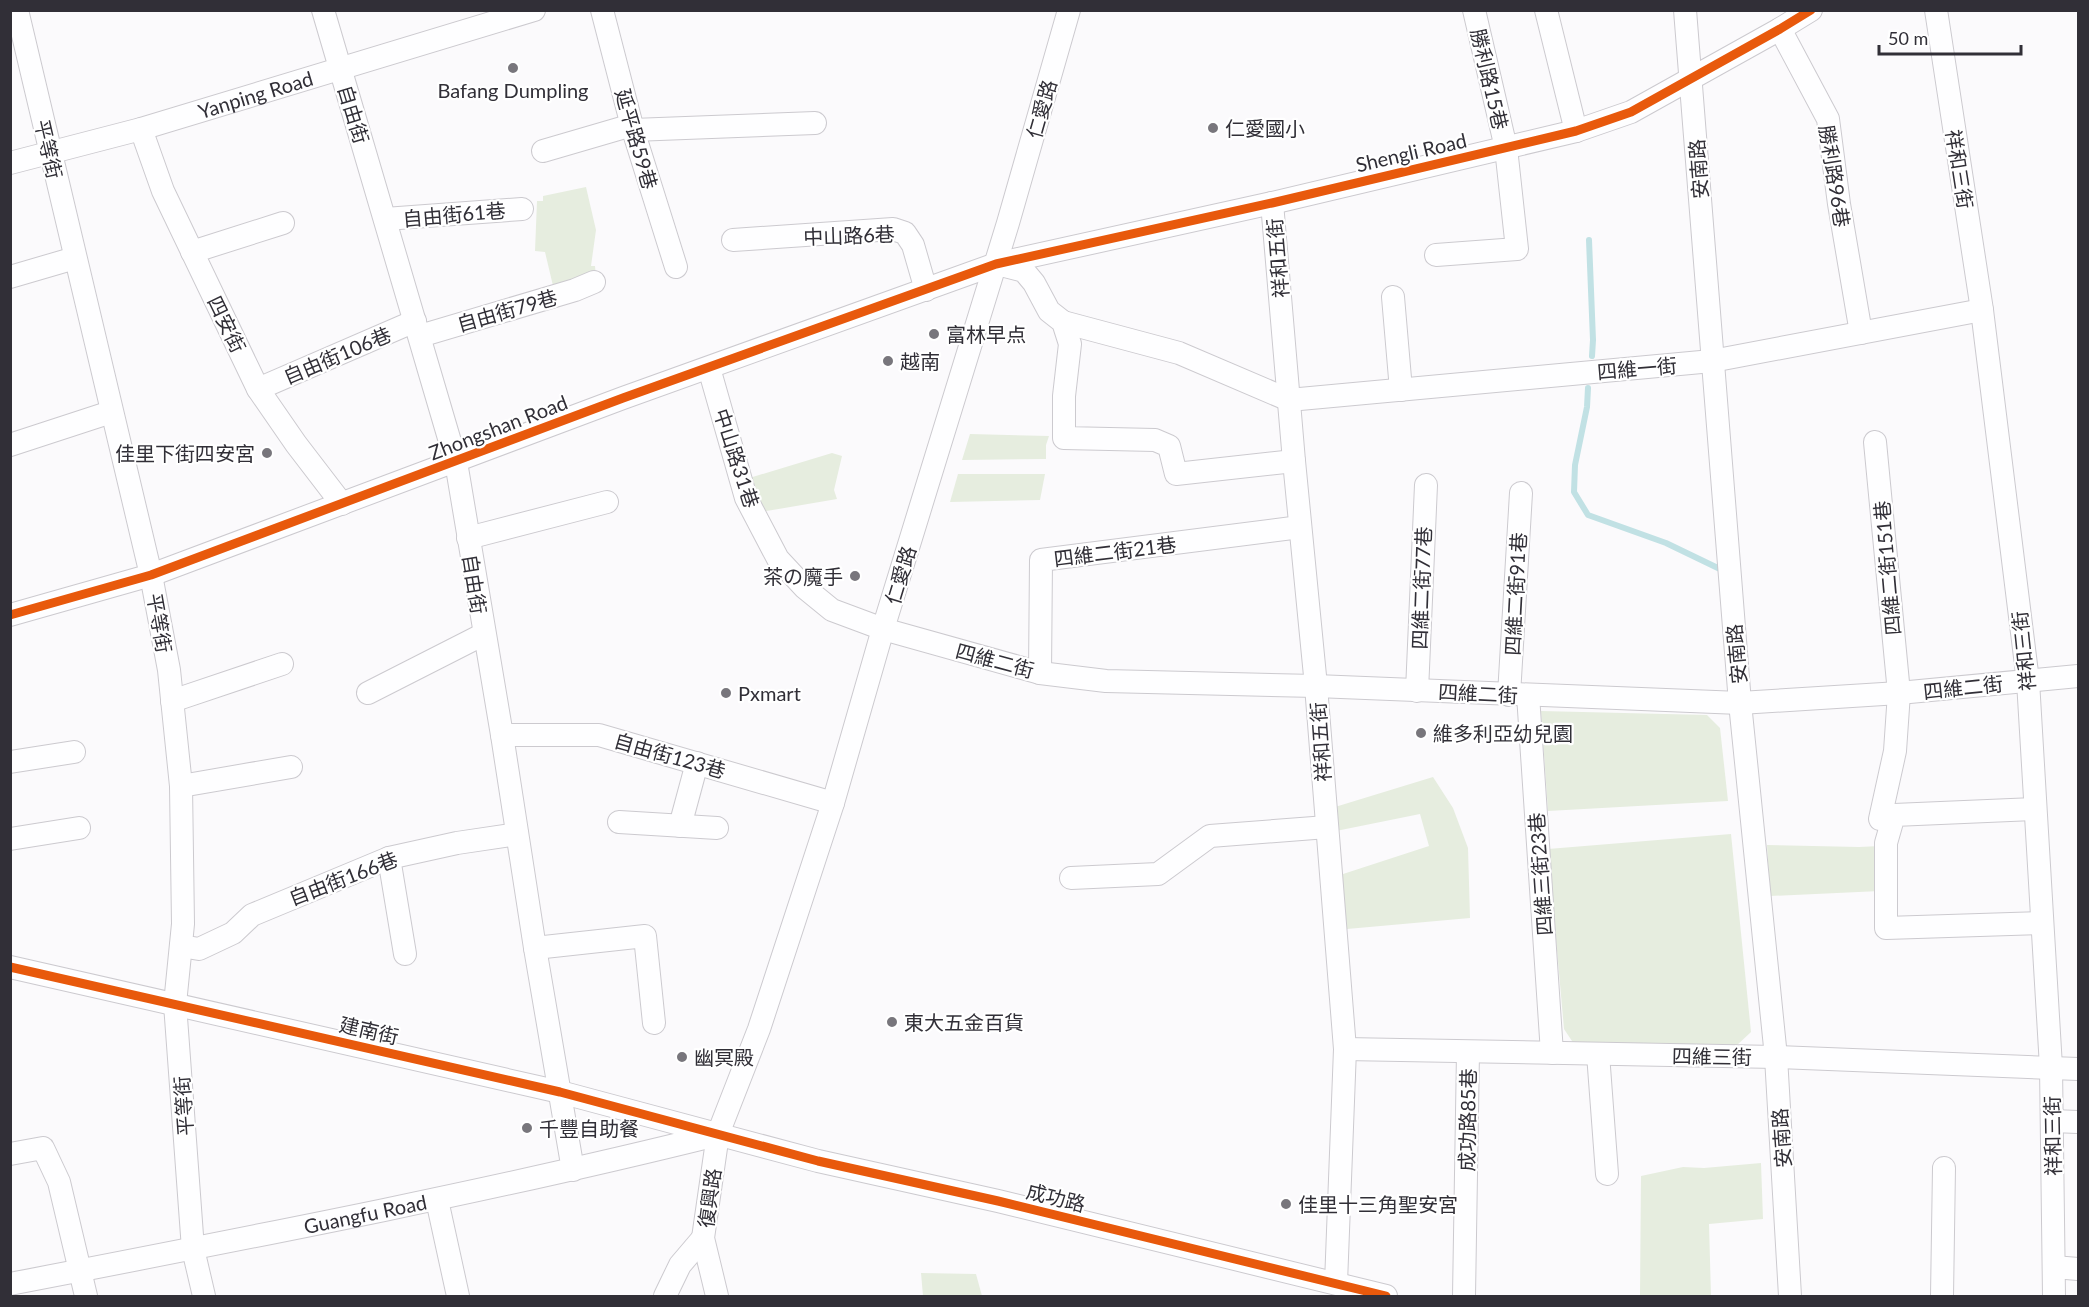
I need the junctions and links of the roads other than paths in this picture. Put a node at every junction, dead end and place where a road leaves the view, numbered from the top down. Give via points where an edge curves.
1 (17, 10) edge
2 (323, 10) edge
3 (534, 10) edge
4 (602, 10) edge
5 (1069, 10) edge
6 (1474, 10) edge
7 (1545, 10) edge
8 (1685, 10) edge
9 (1811, 10) edge
10 (1935, 10) edge
11 (1780, 29) junction
12 (341, 70) junction
13 (1691, 78) junction
14 (814, 123) dead end
15 (632, 127) junction
16 (141, 129) junction
17 (1576, 131) junction
18 (1506, 148) junction
19 (543, 151) dead end
20 (50, 154) junction
21 (10, 163) edge
22 (1272, 202) junction
23 (522, 209) dead end
24 (385, 219) junction
25 (283, 223) dead end
26 (733, 240) dead end
27 (192, 252) junction
28 (1436, 255) dead end
29 (75, 258) junction
30 (996, 264) junction
31 (676, 267) dead end
32 (10, 277) edge
33 (594, 282) dead end
34 (926, 290) junction
35 (1393, 297) dead end
36 (1982, 310) junction
37 (1063, 322) junction
38 (418, 328) junction
39 (1862, 333) junction
40 (1712, 361) junction
41 (709, 368) junction
42 (258, 389) junction
43 (1401, 390) junction
44 (1289, 400) junction
45 (111, 411) junction
46 (1875, 442) dead end
47 (10, 445) edge
48 (1294, 461) junction
49 (456, 462) junction
50 (1426, 485) dead end
51 (1521, 493) dead end
52 (607, 502) dead end
53 (342, 504) junction
54 (1300, 527) junction
55 (468, 538) junction
56 (151, 576) junction
57 (10, 615) edge
58 (883, 629) junction
59 (484, 634) junction
60 (282, 664) dead end
61 (1040, 673) junction
62 (2079, 676) edge
63 (2028, 681) junction
64 (1316, 686) junction
65 (1417, 690) junction
66 (368, 693) dead end
67 (1899, 693) junction
68 (1519, 695) junction
69 (172, 701) junction
70 (1740, 704) junction
71 (502, 735) junction
72 (74, 752) dead end
73 (10, 762) edge
74 (697, 764) junction
75 (291, 767) dead end
76 (182, 786) junction
77 (833, 803) junction
78 (2035, 809) junction
79 (1880, 819) dead end
80 (619, 822) dead end
81 (680, 826) junction
82 (1327, 827) junction
83 (79, 828) dead end
84 (717, 828) dead end
85 (517, 834) junction
86 (10, 839) edge
87 (389, 858) junction
88 (1071, 878) dead end
89 (2042, 923) junction
90 (181, 946) junction
91 (535, 948) junction
92 (405, 954) dead end
93 (10, 967) edge
94 (175, 1004) junction
95 (654, 1023) dead end
96 (1345, 1050) junction
97 (1468, 1052) junction
98 (1552, 1053) junction
99 (1598, 1054) junction
100 (1776, 1057) junction
101 (2051, 1067) junction
102 (2079, 1069) edge
103 (560, 1092) junction
104 (2052, 1121) junction
105 (2079, 1122) edge
106 (718, 1134) junction
107 (10, 1154) edge
108 (1944, 1168) dead end
109 (573, 1170) junction
110 (1607, 1174) dead end
111 (437, 1200) junction
112 (703, 1238) junction
113 (193, 1249) junction
114 (2054, 1267) junction
115 (2079, 1269) edge
116 (81, 1271) junction
117 (1336, 1283) junction
118 (10, 1284) edge
119 (1309, 1287) edge
120 (86, 1296) edge
121 (204, 1296) edge
122 (458, 1296) edge
123 (665, 1296) edge
124 (717, 1296) edge
125 (1385, 1296) edge
126 (1464, 1296) edge
127 (1790, 1296) edge
128 (1942, 1296) edge
129 (2054, 1296) edge

1 - 20 street, 平等街
2 - 12 street, 自由街
3 - 12 street, Yanping Road
4 - 15 street, 延平路59巷
5 - 30 street, 仁愛路
6 - 18 street, 勝利路15巷
7 - 17 street
8 - 13 street, 安南路
9 - 11 street, Shengli Road
10 - 36 street, 祥和三街
11 - 13 street, Shengli Road
11 - 39 street, 勝利路96巷 via 1828,119
12 - 16 street, Yanping Road
12 - 24 street, 自由街
13 - 17 street, Shengli Road via 1631,112
13 - 40 street, 安南路
14 - 15 street
15 - 19 street
15 - 31 street, 延平路59巷
16 - 20 street, Yanping Road
16 - 27 street, 四安街 via 163,191
17 - 18 street, Shengli Road
18 - 22 street, Shengli Road
18 - 28 street, 勝利路15巷 via 1517,249
20 - 21 street, Yanping Road
20 - 29 street, 平等街
22 - 30 street, Shengli Road
22 - 44 street, 祥和五街
23 - 24 street, 自由街61巷
24 - 38 street, 自由街
25 - 27 street
26 - 34 street, 中山路6巷 via 893,230 905,233 913,245
27 - 42 street, 四安街
29 - 32 street
29 - 45 street, 平等街
30 - 34 street, Zhongshan Road
30 - 37 street via 1024,271 1049,311
30 - 58 street, 仁愛路
33 - 38 street, 自由街79巷
34 - 41 street, Zhongshan Road
35 - 43 street
36 - 39 street, 四維一街
36 - 63 street, 祥和三街
37 - 44 street via 1179,352
37 - 48 street via 1070,344 1064,438 1155,440 1169,446 1176,474
38 - 42 street, 自由街106巷
38 - 49 street, 自由街
39 - 40 street, 四維一街
40 - 43 street, 四維一街
40 - 70 street, 安南路
41 - 49 street, Zhongshan Road
41 - 58 street, 中山路31巷 via 746,498 778,559 832,610
42 - 53 street, 四安街
43 - 44 street, 四維一街
44 - 48 street, 祥和五街
45 - 47 street
45 - 56 street, 平等街
46 - 67 street, 四維二街151巷
48 - 54 street, 祥和五街
49 - 53 street, Zhongshan Road
49 - 55 street, 自由街
50 - 65 street, 四維二街77巷
51 - 68 street, 四維二街91巷
52 - 55 street
53 - 56 street, Zhongshan Road
54 - 61 street, 四維二街21巷 via 1041,560
54 - 64 street, 祥和五街
55 - 59 street, 自由街
56 - 57 street, Zhongshan Road
56 - 69 street, 平等街
58 - 61 street, 四維二街
58 - 77 street, 仁愛路
59 - 66 street
59 - 71 street, 自由街
60 - 69 street
61 - 64 street, 四維二街 via 1106,681
62 - 63 street, 四維二街
63 - 67 street, 四維二街
63 - 78 street, 祥和三街
64 - 65 street, 四維二街
64 - 82 street, 祥和五街
65 - 68 street, 四維二街
67 - 70 street, 四維二街
67 - 79 street, 四維二街151巷 via 1895,751
68 - 70 street, 四維二街
68 - 98 street, 四維三街23巷
69 - 76 street, 平等街
70 - 100 street, 安南路
71 - 74 street, 自由街123巷 via 599,735
71 - 85 street, 自由街
72 - 73 street
74 - 77 street, 自由街123巷
74 - 81 street
75 - 76 street
76 - 90 street, 平等街
77 - 106 street, 仁愛路 via 759,1029
78 - 89 street, 祥和三街
78 - 89 street via 1894,815 1886,843 1886,928
80 - 81 street
81 - 84 street
82 - 88 street via 1210,836 1158,874
82 - 96 street, 祥和五街
83 - 86 street
85 - 87 street, 自由街166巷
85 - 91 street, 自由街
87 - 90 street, 自由街166巷 via 252,915 233,933 199,949
87 - 92 street
89 - 101 street, 祥和三街
90 - 94 street, 平等街
91 - 95 street via 645,936
91 - 103 street, 自由街
93 - 94 street, 建南街
94 - 103 street, 建南街
94 - 113 street, 平等街
96 - 97 street, 四維三街
96 - 117 street, 祥和五街
97 - 98 street, 四維三街
97 - 126 street, 成功路85巷
98 - 99 street, 四維三街
99 - 100 street, 四維三街
99 - 110 street
100 - 101 street, 四維三街
100 - 127 street, 安南路
101 - 102 street, 四維三街
101 - 104 street, 祥和三街
103 - 106 street, 建南街
103 - 109 street, 自由街
104 - 105 street
104 - 114 street, 祥和三街
106 - 109 street, Guangfu Road
106 - 112 street, 復興路
106 - 119 street, 成功路 via 998,1201
107 - 116 street via 43,1148 59,1182
108 - 128 street
109 - 111 street, Guangfu Road
111 - 113 street, Guangfu Road
111 - 122 street
112 - 123 street via 680,1265
112 - 124 street, 復興路
113 - 116 street, Guangfu Road
113 - 121 street, 平等街
114 - 115 street
114 - 129 street, 祥和三街
116 - 118 street, Guangfu Road
116 - 120 street
117 - 119 street, 成功路
117 - 125 street, 成功路

